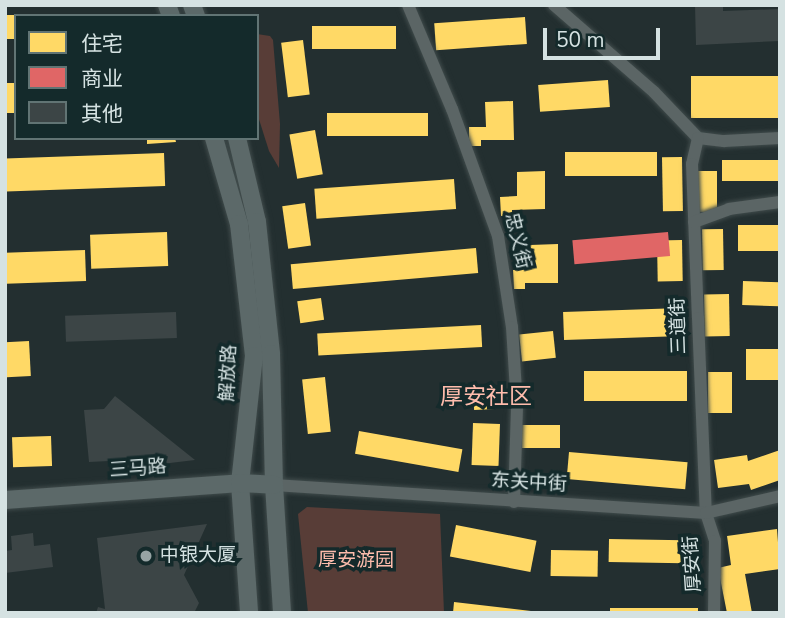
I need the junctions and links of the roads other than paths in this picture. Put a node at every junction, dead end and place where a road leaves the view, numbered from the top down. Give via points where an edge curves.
1 (408, 5) edge
2 (554, 5) edge
3 (698, 138) junction
4 (780, 138) edge
5 (215, 140) edge
6 (237, 140) edge
7 (780, 202) edge
8 (694, 222) junction
9 (240, 483) junction
10 (274, 485) junction
11 (780, 496) edge
12 (5, 500) edge
13 (514, 502) junction
14 (706, 513) junction
15 (249, 613) edge
16 (282, 613) edge
17 (714, 613) edge

1 - 13 street, 忠义街 via 498,236 512,327 517,407
2 - 3 street via 654,92
3 - 4 street
3 - 8 street, 三道街 via 692,164
5 - 9 main road, 解放路 via 239,224 254,356
6 - 10 main road, 解放路 via 260,249 271,354
7 - 8 street via 729,209
8 - 14 street, 三道街
9 - 10 main road, 三马路
9 - 12 main road, 三马路
9 - 15 main road, 解放路
10 - 13 street, 东关中街
10 - 16 main road, 解放路
11 - 14 street, 东关中街
13 - 14 street, 东关中街
14 - 17 street, 厚安街 via 715,541

